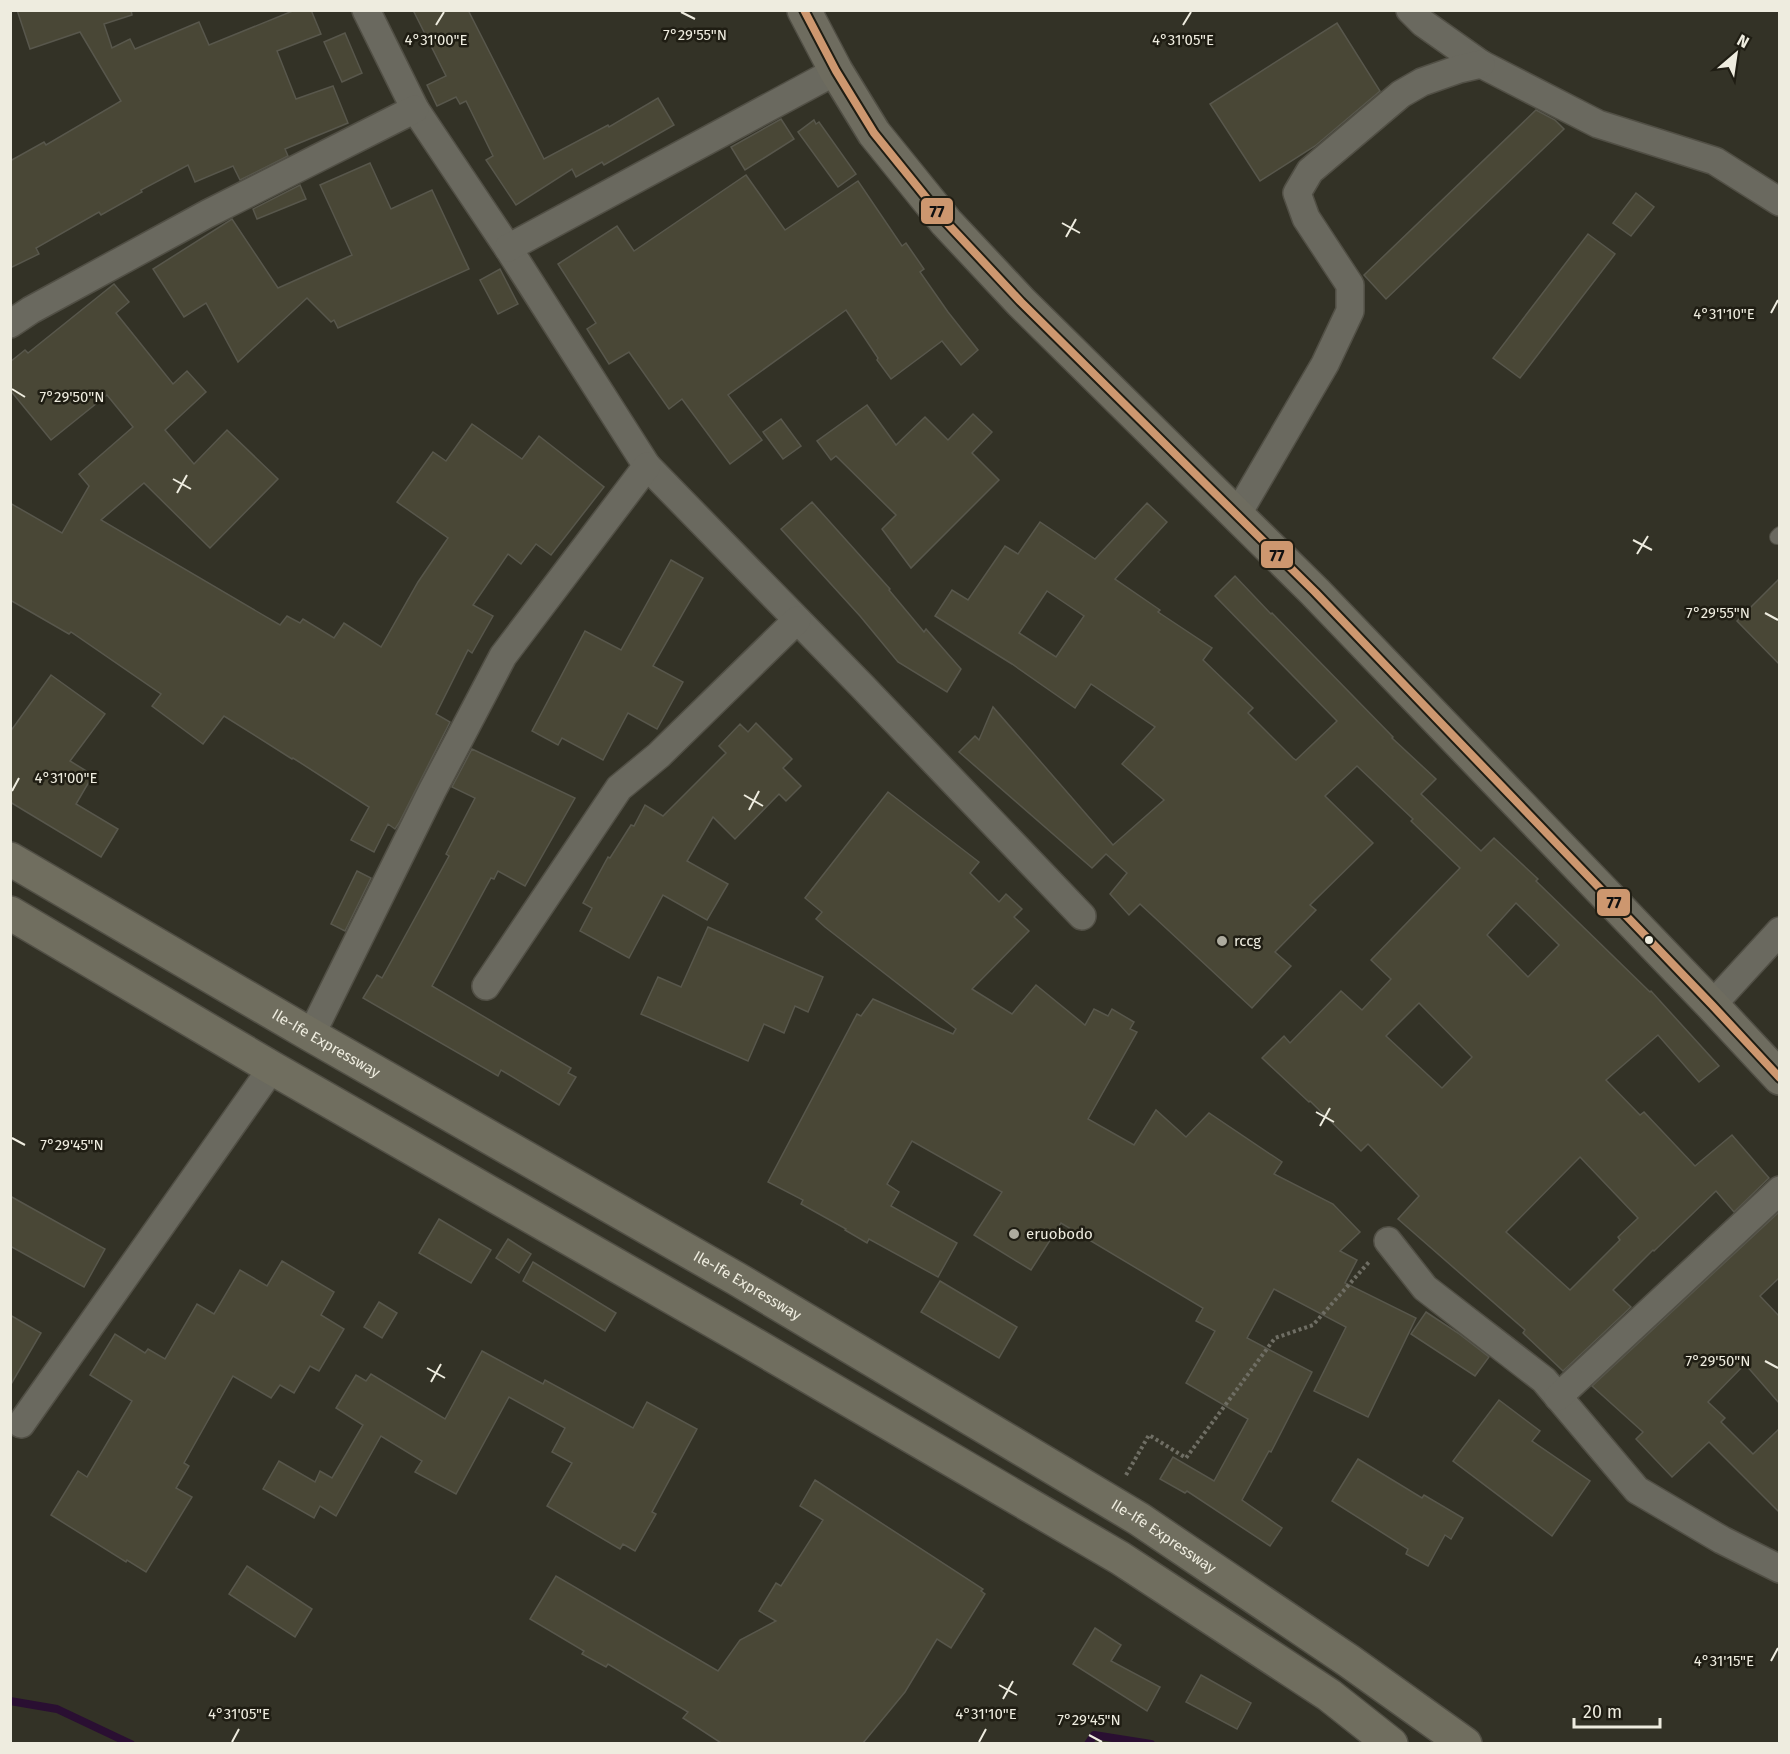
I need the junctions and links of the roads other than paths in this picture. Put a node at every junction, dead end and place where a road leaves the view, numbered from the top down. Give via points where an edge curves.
1 (366, 10) edge
2 (804, 10) edge
3 (1410, 10) edge
4 (1481, 64) junction
5 (836, 71) junction
6 (415, 109) junction
7 (1779, 202) edge
8 (508, 248) junction
9 (10, 324) edge
10 (646, 466) junction
11 (1237, 515) junction
12 (797, 620) junction
13 (10, 859) edge
14 (10, 913) edge
15 (1082, 916) dead end
16 (1779, 931) edge
17 (486, 986) dead end
18 (1712, 1005) junction
19 (311, 1035) junction
20 (272, 1068) junction
21 (1779, 1078) edge
22 (1779, 1190) edge
23 (1388, 1241) road end
24 (1558, 1397) junction
25 (21, 1424) dead end
26 (1779, 1569) edge
27 (1391, 1743) edge
28 (1465, 1743) edge

1 - 6 street
2 - 5 main road
3 - 4 street
4 - 7 street via 1598,124 1715,161
4 - 11 street via 1422,82 1401,94 1310,171 1297,193 1306,219 1350,285 1350,311 1325,364
5 - 8 street
5 - 11 main road via 874,133 946,222 1021,302
6 - 8 street
6 - 9 street via 207,214
8 - 10 street
10 - 12 street
10 - 19 street via 503,656
11 - 18 main road
12 - 15 street
12 - 17 street via 659,755 619,788
13 - 19 main road, Ile-Ife Expressway
14 - 20 main road
16 - 18 street
18 - 21 main road
19 - 28 main road, Ile-Ife Expressway via 738,1280 1139,1519
20 - 25 street
20 - 27 main road via 1120,1558 1329,1695
22 - 24 street
23 - 24 street via 1425,1288 1544,1380
24 - 26 street via 1637,1490

